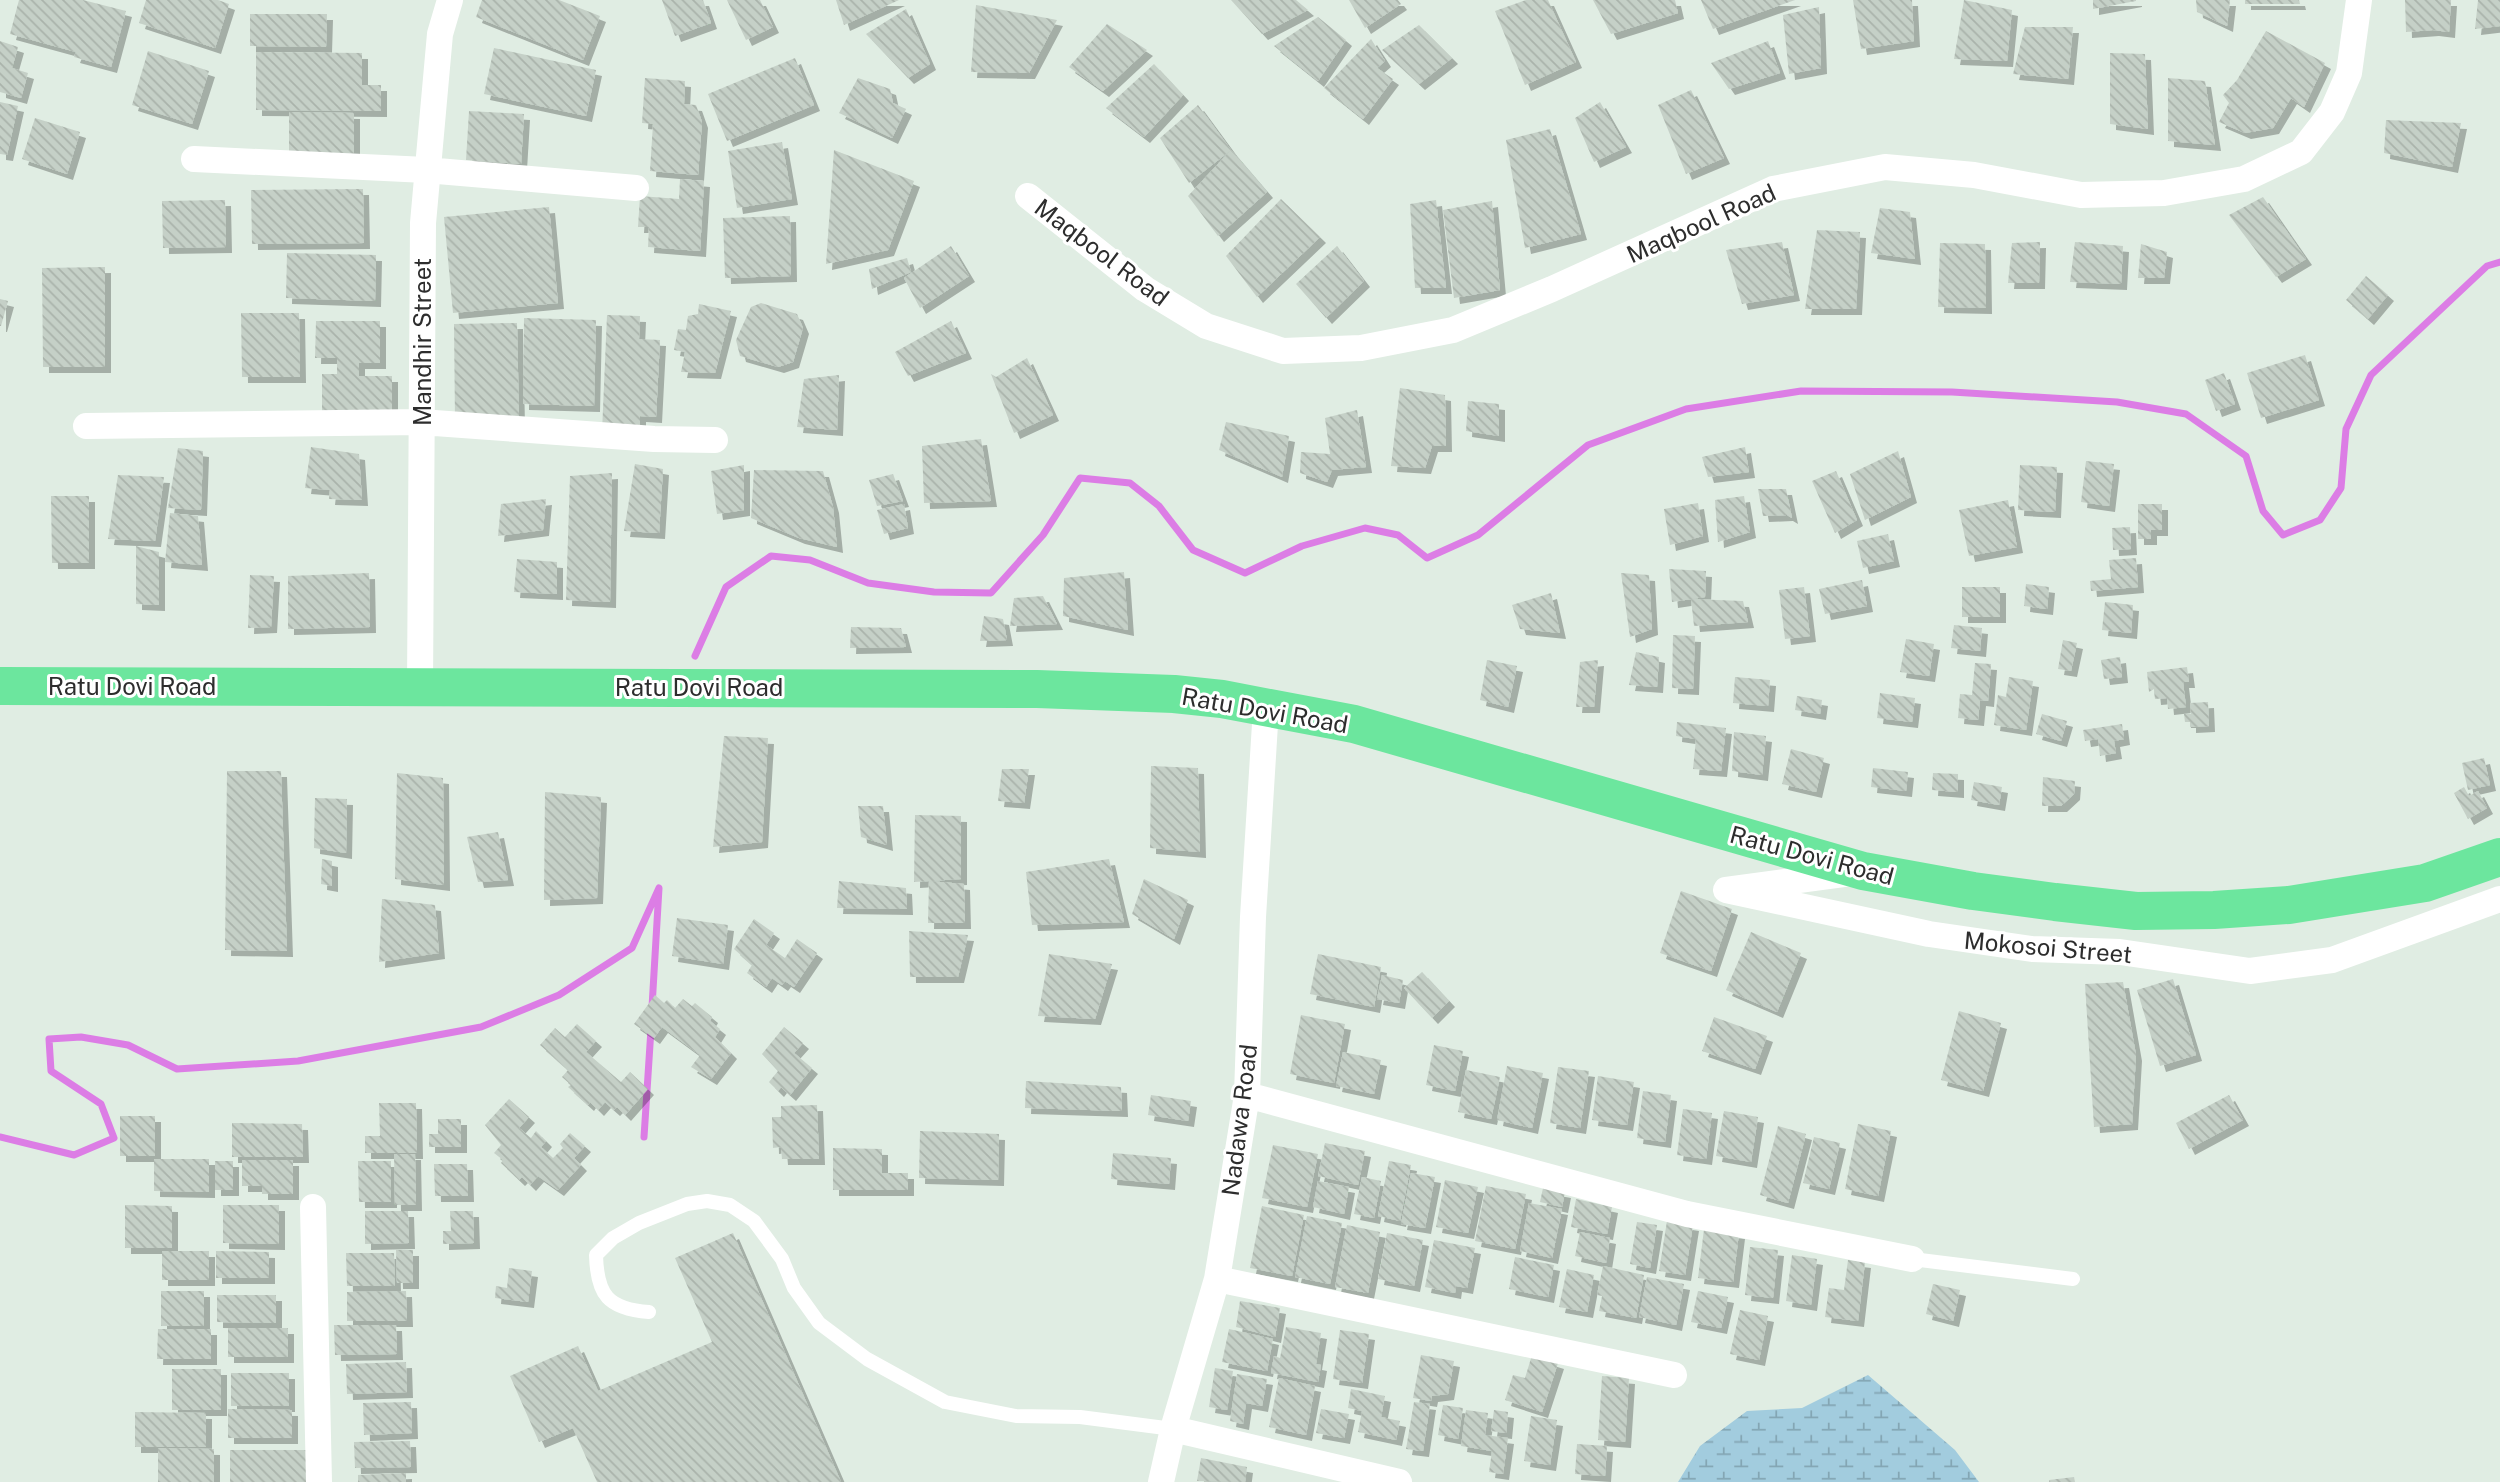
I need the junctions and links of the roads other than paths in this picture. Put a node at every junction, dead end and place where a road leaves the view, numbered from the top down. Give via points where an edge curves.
1 (450, 0) edge
2 (2358, 0) edge
3 (194, 159) dead end
4 (426, 170) junction
5 (636, 188) dead end
6 (1028, 196) dead end
7 (421, 422) junction
8 (86, 426) dead end
9 (715, 440) dead end
10 (0, 686) edge
11 (421, 686) junction
12 (1266, 708) junction
13 (2500, 857) edge
14 (1863, 872) junction
15 (2500, 900) edge
16 (1247, 1095) junction
17 (313, 1207) dead end
18 (1912, 1259) joint
19 (1217, 1279) junction
20 (2073, 1279) dead end
21 (649, 1312) dead end
22 (1674, 1375) dead end
23 (1173, 1429) junction
24 (318, 1482) edge
25 (1161, 1482) edge
26 (1399, 1482) edge

1 - 4 street, Mandhir Street via 440,34
2 - 6 street, Maqbool Road via 2349,73 2332,113 2301,152 2244,179 2164,193 2081,195 1975,175 1885,167 1773,188 1452,330 1361,348 1283,351 1206,326 1145,289
3 - 4 street
4 - 5 street
4 - 7 street, Mandhir Street
7 - 8 street
7 - 9 street
7 - 11 street, Mandhir Street
10 - 11 main road, Ratu Dovi Road
11 - 12 main road, Ratu Dovi Road via 1037,689 1174,694
12 - 14 main road, Ratu Dovi Road via 1354,724
12 - 16 street, Nadawa Road
13 - 14 main road, Ratu Dovi Road via 2426,883 2289,905 2214,910 2136,911
14 - 15 street, Mokosoi Street via 1726,890 1929,934 2032,949 2120,952 2250,971 2332,960
16 - 18 street via 1687,1214
16 - 19 street, Nadawa Road
17 - 24 street
18 - 20 lane
19 - 22 street
19 - 23 street, Nadawa Road
21 - 23 lane via 623,1308 608,1299 597,1278 596,1255 639,1223 687,1204 730,1205 754,1221 819,1322 867,1359 945,1402 1016,1416 1080,1417
23 - 25 street, Nadawa Road
23 - 26 street

